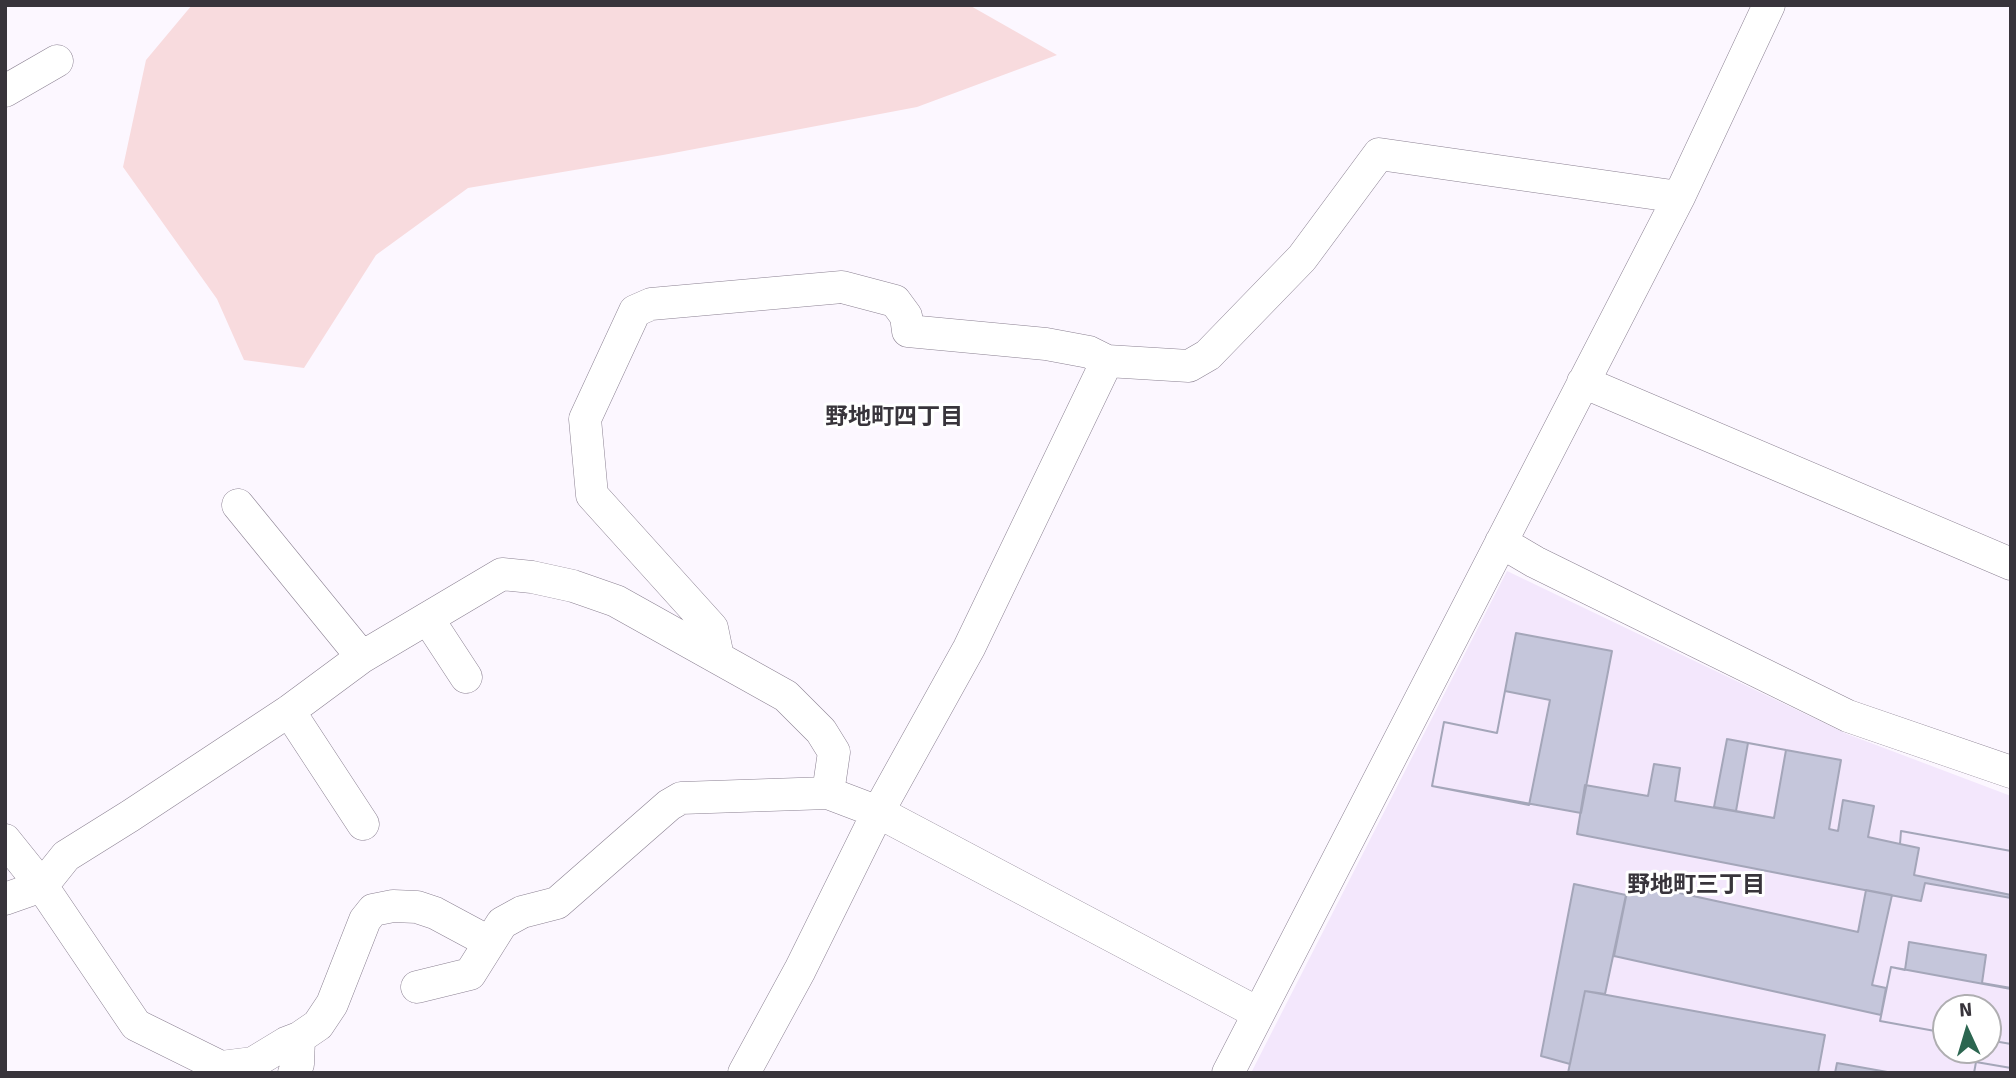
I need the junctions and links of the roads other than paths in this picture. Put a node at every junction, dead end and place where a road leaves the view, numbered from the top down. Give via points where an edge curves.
1 (1769, 5) edge
2 (57, 61) dead end
3 (5, 91) edge
4 (1679, 197) junction
5 (1107, 361) junction
6 (1583, 382) junction
7 (238, 505) dead end
8 (1501, 542) junction
9 (2011, 564) edge
10 (428, 619) junction
11 (362, 657) junction
12 (718, 657) junction
13 (466, 677) dead end
14 (289, 711) junction
15 (2011, 772) edge
16 (828, 793) junction
17 (878, 812) junction
18 (363, 824) dead end
19 (5, 840) edge
20 (42, 886) junction
21 (5, 899) edge
22 (489, 942) junction
23 (417, 987) dead end
24 (1258, 1013) junction
25 (299, 1038) junction
26 (294, 1073) edge
27 (744, 1073) edge
28 (1228, 1073) edge

1 - 4 street
2 - 3 street
4 - 5 street via 1379,155 1302,258 1208,355 1189,366
4 - 6 street
5 - 12 street via 1089,352 1046,344 908,331 906,316 895,301 842,287 651,304 635,311 585,419 592,495 712,628
5 - 17 street via 969,648
6 - 8 street
6 - 9 street
7 - 11 street
8 - 15 street via 1848,716
8 - 24 street
10 - 11 street
10 - 12 street via 502,574 532,577 616,601
10 - 13 street
11 - 14 street
12 - 16 street via 786,696 821,731 834,752
14 - 18 street
14 - 20 street via 66,856
16 - 17 street
16 - 22 street via 681,798 557,903 522,912 502,923
17 - 24 street
17 - 27 street
19 - 20 street
20 - 21 street
20 - 25 street via 136,1024 221,1067 253,1063
22 - 23 street via 470,974
22 - 25 street via 417,907 373,910 332,1004 318,1025
24 - 28 street
25 - 26 street

